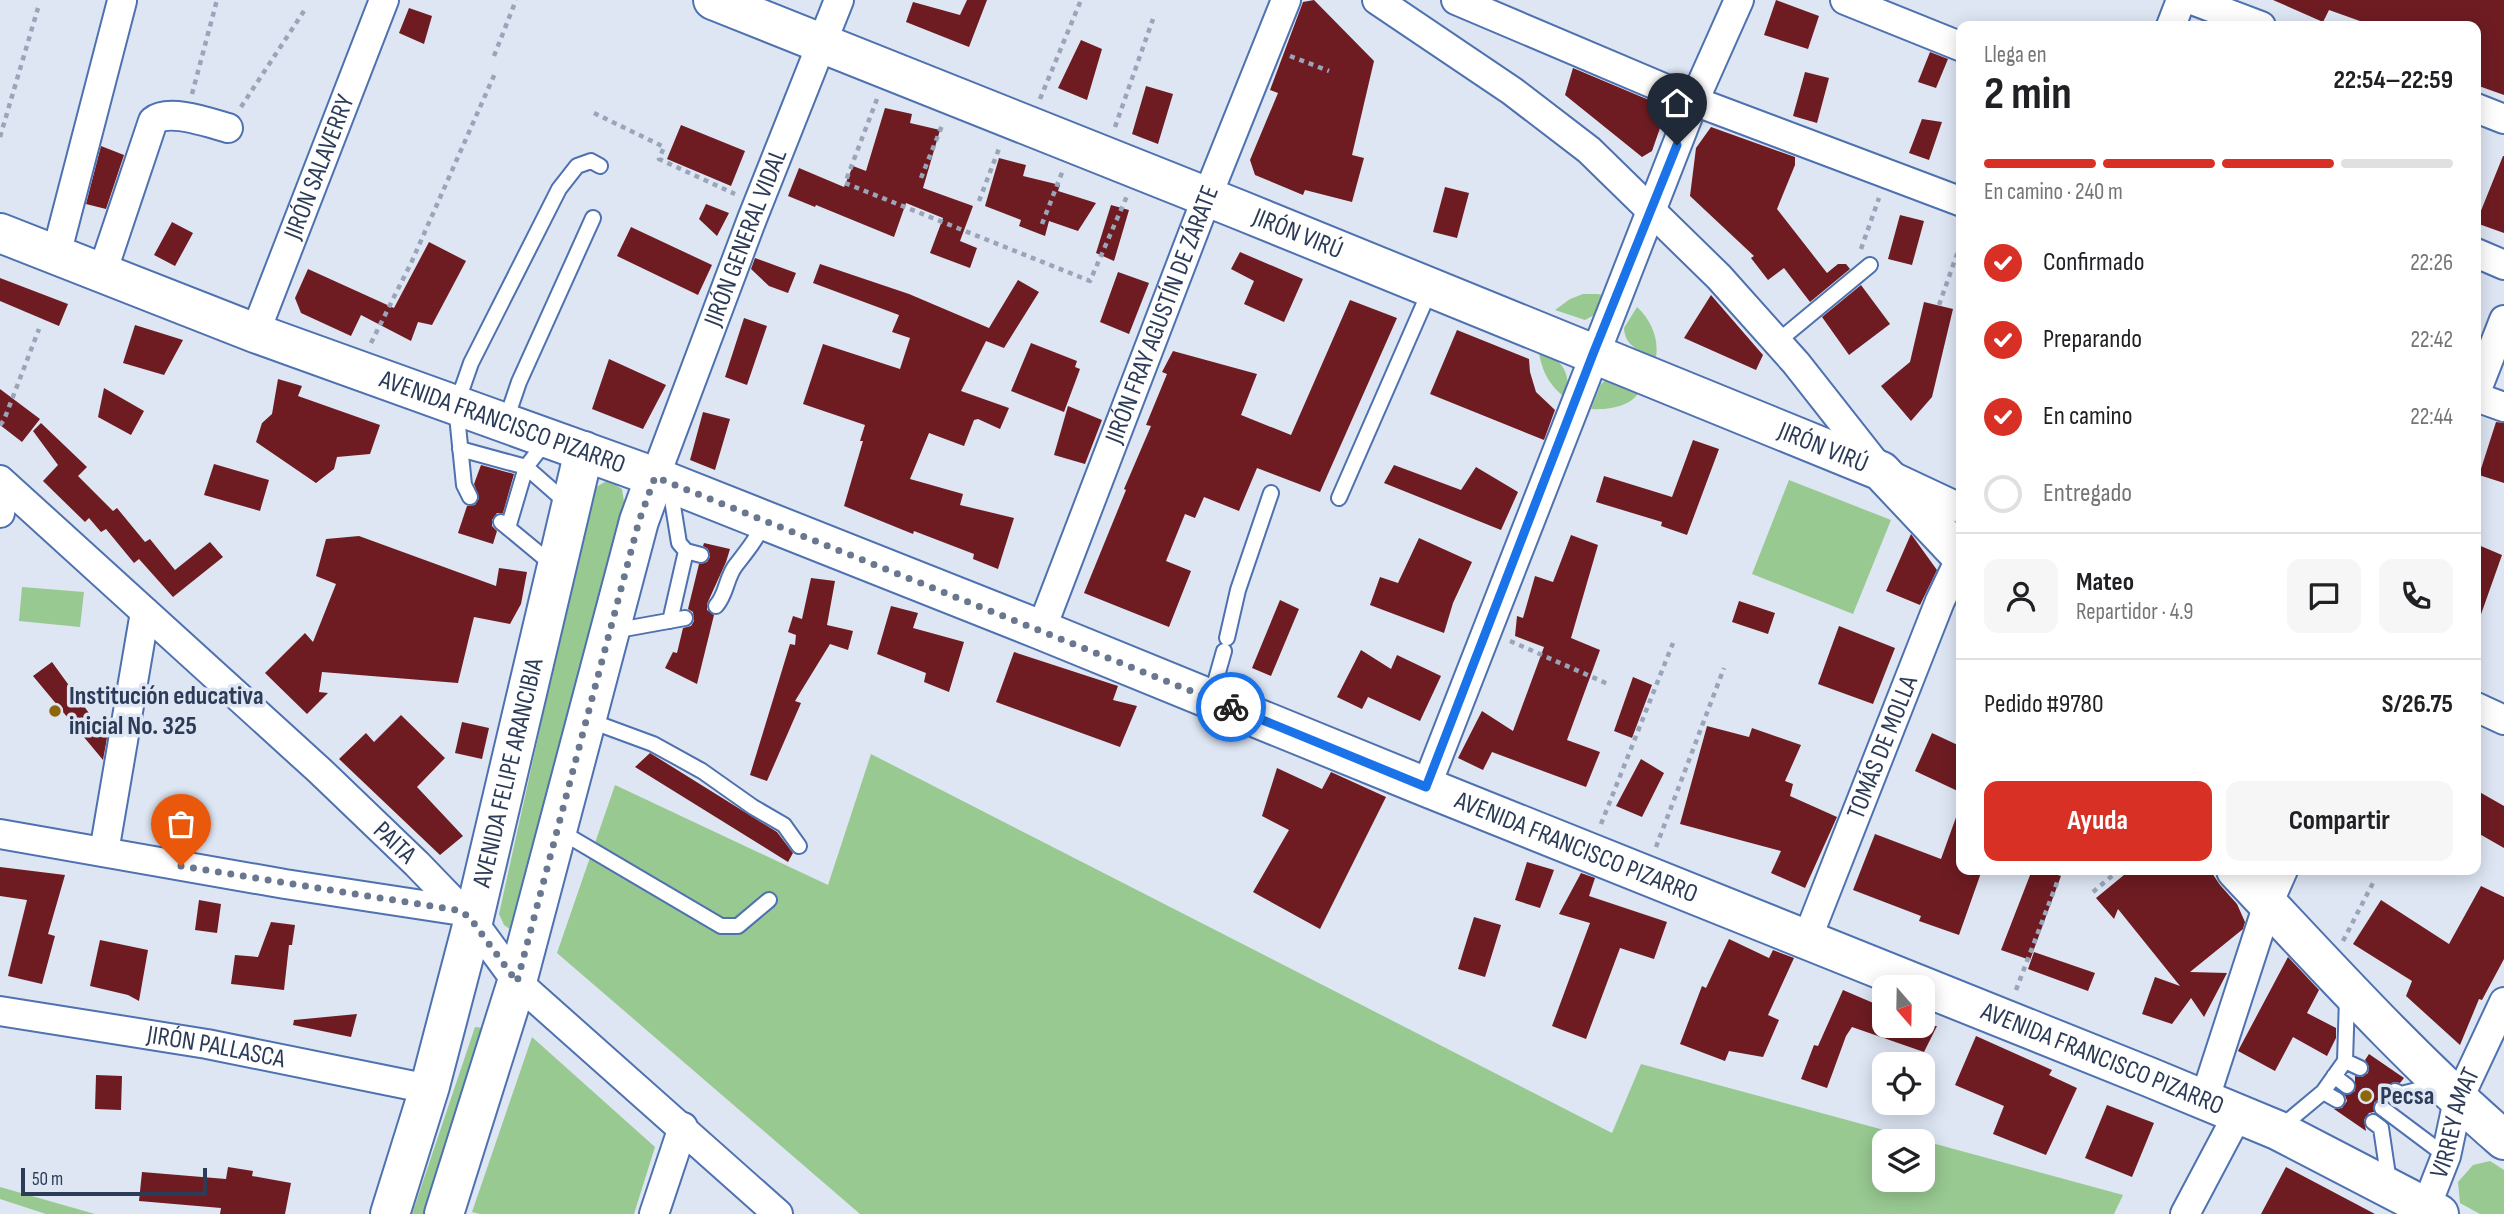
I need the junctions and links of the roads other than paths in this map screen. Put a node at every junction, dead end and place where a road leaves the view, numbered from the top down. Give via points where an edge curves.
1 (384, 0) edge
2 (713, 0) edge
3 (839, 0) edge
4 (1286, 0) edge
5 (1377, 0) edge
6 (1455, 0) edge
7 (1739, 0) edge
8 (1845, 0) edge
9 (2181, 0) edge
10 (2192, 0) edge
11 (122, 1) edge
12 (2173, 21) edge
13 (2248, 21) edge
14 (822, 44) junction
15 (1956, 45) edge
16 (1693, 101) junction
17 (2481, 110) edge
18 (2504, 119) edge
19 (228, 128) road end
20 (600, 166) dead end
21 (1207, 197) junction
22 (1956, 200) edge
23 (1652, 211) junction
24 (593, 218) dead end
25 (0, 233) edge
26 (56, 255) junction
27 (2481, 255) edge
28 (1870, 265) dead end
29 (2504, 265) edge
30 (102, 273) junction
31 (1431, 288) junction
32 (2504, 320) edge
33 (255, 333) junction
34 (1777, 342) junction
35 (1593, 354) junction
36 (2481, 381) edge
37 (2481, 396) edge
38 (456, 406) junction
39 (2504, 407) edge
40 (505, 423) junction
41 (549, 438) junction
42 (460, 449) junction
43 (584, 451) junction
44 (526, 467) junction
45 (1881, 471) junction
46 (662, 479) junction
47 (3, 482) edge
48 (1271, 493) dead end
49 (470, 497) dead end
50 (1339, 498) dead end
51 (571, 506) junction
52 (1956, 506) edge
53 (0, 513) edge
54 (765, 520) junction
55 (1956, 550) edge
56 (686, 551) junction
57 (701, 555) dead end
58 (556, 568) junction
59 (1956, 568) edge
60 (716, 606) dead end
61 (145, 612) junction
62 (685, 618) dead end
63 (670, 621) junction
64 (1041, 629) junction
65 (612, 631) junction
66 (1210, 699) junction
67 (2481, 709) edge
68 (588, 720) junction
69 (2504, 720) edge
70 (1426, 787) junction
71 (558, 830) junction
72 (0, 834) edge
73 (799, 846) dead end
74 (104, 852) junction
75 (2241, 875) edge
76 (2281, 875) edge
77 (769, 900) dead end
78 (2269, 904) junction
79 (467, 917) junction
80 (1808, 939) junction
81 (2338, 979) junction
82 (517, 982) junction
83 (2504, 1002) edge
84 (0, 1011) edge
85 (2345, 1060) junction
86 (2360, 1068) dead end
87 (2334, 1076) junction
88 (2347, 1086) dead end
89 (429, 1089) junction
90 (2323, 1092) junction
91 (2450, 1092) junction
92 (2337, 1100) dead end
93 (2221, 1108) junction
94 (2386, 1110) junction
95 (682, 1127) junction
96 (2277, 1130) junction
97 (2504, 1140) edge
98 (2446, 1156) junction
99 (2391, 1189) junction
100 (2433, 1210) edge
101 (390, 1214) edge
102 (444, 1214) edge
103 (654, 1214) edge
104 (778, 1214) edge
105 (2185, 1214) edge

1 - 33 street, JIRÓN SALAVERRY
2 - 14 main road, JIRÓN VIRÚ
3 - 14 street, JIRÓN GENERAL VIDAL
4 - 21 street, JIRÓN FRAY AGUSTÍN DE ZÁRATE
5 - 23 street via 1551,118
6 - 16 street
7 - 16 street
8 - 15 street
9 - 12 street
10 - 13 street
11 - 26 street
14 - 21 main road, JIRÓN VIRÚ
14 - 46 street, JIRÓN GENERAL VIDAL via 758,205
16 - 22 street
16 - 23 street
17 - 18 street
19 - 30 street via 186,117 153,121
20 - 38 lane via 591,161 577,166 559,189 471,363
21 - 31 main road, JIRÓN VIRÚ
21 - 64 street, JIRÓN FRAY AGUSTÍN DE ZÁRATE
23 - 34 street
23 - 35 street
24 - 40 lane
25 - 26 main road, AVENIDA FRANCISCO PIZARRO
26 - 30 main road, AVENIDA FRANCISCO PIZARRO
27 - 29 street
28 - 34 lane
30 - 33 main road, AVENIDA FRANCISCO PIZARRO
31 - 35 main road, JIRÓN VIRÚ
31 - 50 lane
32 - 36 street
33 - 38 main road, AVENIDA FRANCISCO PIZARRO
34 - 45 street
35 - 45 main road, JIRÓN VIRÚ
35 - 70 street
37 - 39 street
38 - 40 main road, AVENIDA FRANCISCO PIZARRO
38 - 42 lane
40 - 41 main road, AVENIDA FRANCISCO PIZARRO
41 - 43 main road, AVENIDA FRANCISCO PIZARRO
41 - 44 lane
42 - 44 lane
42 - 49 lane
43 - 46 main road, AVENIDA FRANCISCO PIZARRO
43 - 51 main road, AVENIDA FELIPE ARANCIBIA
44 - 51 lane
44 - 58 lane via 504,524
45 - 52 street
45 - 55 main road
46 - 54 main road, AVENIDA FRANCISCO PIZARRO
46 - 56 lane via 679,543
46 - 65 main road via 639,521
47 - 53 street
47 - 61 street, PAITA
48 - 66 lane via 1238,590
51 - 58 main road, AVENIDA FELIPE ARANCIBIA
54 - 60 lane via 744,558 732,562 722,600
54 - 64 main road, AVENIDA FRANCISCO PIZARRO
56 - 57 lane
56 - 63 lane
58 - 79 main road, AVENIDA FELIPE ARANCIBIA
59 - 80 street, TOMÁS DE MOLLA
61 - 74 street
61 - 79 street, PAITA via 319,770
62 - 63 lane
63 - 65 lane
64 - 66 main road, AVENIDA FRANCISCO PIZARRO
65 - 68 main road
66 - 70 main road, AVENIDA FRANCISCO PIZARRO
67 - 69 street
68 - 71 main road
68 - 73 lane via 653,744 702,771 784,825
70 - 80 main road, AVENIDA FRANCISCO PIZARRO
71 - 77 lane via 721,926 738,926
71 - 82 main road
72 - 74 street
74 - 79 street
75 - 78 main road
76 - 78 street
78 - 81 main road
78 - 93 street
79 - 82 street, PAITA
79 - 89 main road, AVENIDA FELIPE ARANCIBIA
80 - 93 main road, AVENIDA FRANCISCO PIZARRO
81 - 85 lane
81 - 91 main road
82 - 95 street, PAITA
82 - 102 main road
83 - 91 street, VIRREY AMAT
84 - 89 street, JIRÓN PALLASCA via 207,1044
85 - 86 lane
85 - 87 lane
87 - 88 lane
87 - 90 lane
89 - 101 main road, AVENIDA FELIPE ARANCIBIA
90 - 92 lane
90 - 96 lane
91 - 94 lane via 2398,1092
91 - 97 main road
91 - 98 street, VIRREY AMAT
93 - 96 main road, AVENIDA FRANCISCO PIZARRO
93 - 105 street
94 - 98 lane
94 - 99 lane via 2377,1125
95 - 103 street
95 - 104 street, PAITA
96 - 99 main road, AVENIDA FRANCISCO PIZARRO
98 - 100 street, VIRREY AMAT
99 - 100 main road, AVENIDA FRANCISCO PIZARRO

